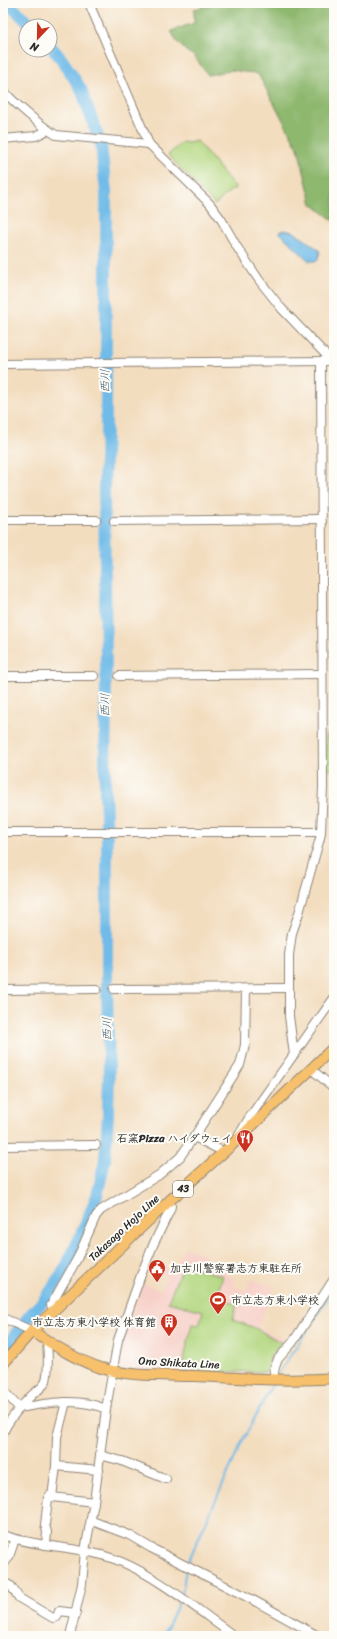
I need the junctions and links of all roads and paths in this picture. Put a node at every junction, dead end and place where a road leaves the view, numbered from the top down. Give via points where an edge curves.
1 (89, 3) edge
2 (3, 90) edge
3 (48, 130) junction
4 (3, 139) edge
5 (149, 144) junction
6 (321, 362) junction
7 (332, 362) edge
8 (3, 364) edge
9 (321, 519) junction
10 (3, 520) edge
11 (96, 520) dead end
12 (114, 521) dead end
13 (322, 674) junction
14 (3, 676) edge
15 (94, 676) dead end
16 (119, 676) dead end
17 (3, 832) edge
18 (321, 832) junction
19 (288, 988) junction
20 (97, 989) dead end
21 (114, 989) dead end
22 (246, 989) junction
23 (3, 990) edge
24 (334, 998) edge
25 (334, 1047) edge
26 (294, 1055) junction
27 (311, 1069) junction
28 (334, 1088) edge
29 (194, 1137) junction
30 (235, 1142) junction
31 (96, 1145) dead end
32 (3, 1146) edge
33 (224, 1152) junction
34 (168, 1202) junction
35 (334, 1279) edge
36 (55, 1310) junction
37 (3, 1318) edge
38 (26, 1328) junction
39 (47, 1341) junction
40 (3, 1364) edge
41 (112, 1371) junction
42 (334, 1378) edge
43 (277, 1379) junction
44 (3, 1390) edge
45 (66, 1402) junction
46 (19, 1408) junction
47 (106, 1409) junction
48 (3, 1433) edge
49 (100, 1455) junction
50 (56, 1466) junction
51 (99, 1470) junction
52 (166, 1480) dead end
53 (52, 1497) junction
54 (94, 1502) junction
55 (92, 1521) junction
56 (3, 1535) edge
57 (15, 1539) junction
58 (46, 1545) junction
59 (85, 1551) junction
60 (3, 1565) edge
61 (3, 1582) edge
62 (76, 1613) junction
63 (230, 1632) dead end
64 (70, 1636) edge
65 (318, 1636) edge

1 - 5 street
2 - 3 street
3 - 4 street via 36,136
3 - 5 street via 56,134
5 - 7 street via 210,204 259,280 282,309
6 - 7 street
6 - 8 street
6 - 9 street
9 - 12 street
9 - 13 street
10 - 11 street
13 - 16 street
13 - 18 street
14 - 15 street
17 - 18 street
18 - 19 street via 292,933
19 - 22 street
19 - 26 street
20 - 23 street
21 - 22 street
22 - 29 street via 244,1045 240,1065
24 - 26 street
25 - 27 main road, Takasago Hojo Line / 43
26 - 30 street
27 - 28 street
27 - 30 main road, Takasago Hojo Line / 43
29 - 33 street
29 - 36 street via 180,1157 159,1175 101,1210 96,1216 77,1259 51,1305
30 - 33 main road, Takasago Hojo Line / 43
31 - 32 street
33 - 34 main road, Takasago Hojo Line / 43
34 - 36 main road, Takasago Hojo Line / 43
34 - 41 street via 170,1210 132,1299 118,1340
35 - 43 street via 278,1359 275,1368
36 - 38 main road, Takasago Hojo Line / 43
37 - 38 street
38 - 39 main road, Ono Shikata Line
38 - 40 main road, Takasago Hojo Line / 43
39 - 41 main road, Ono Shikata Line via 79,1359
39 - 46 street via 45,1382
41 - 43 main road, Ono Shikata Line
41 - 47 street
42 - 43 main road, Ono Shikata Line
44 - 46 street
45 - 46 street
45 - 47 street via 94,1404
45 - 50 street via 57,1437
46 - 48 street
47 - 49 street
49 - 51 street
49 - 52 street via 122,1461
50 - 51 street
50 - 53 street
51 - 54 street
53 - 54 street
53 - 58 street via 48,1498
54 - 55 street
55 - 59 street
55 - 65 street via 129,1535
56 - 57 street
57 - 58 street
57 - 60 street via 9,1557
58 - 59 street
59 - 62 street
59 - 63 street via 128,1565
61 - 62 street via 11,1586 19,1598 53,1618 62,1610
62 - 64 street

